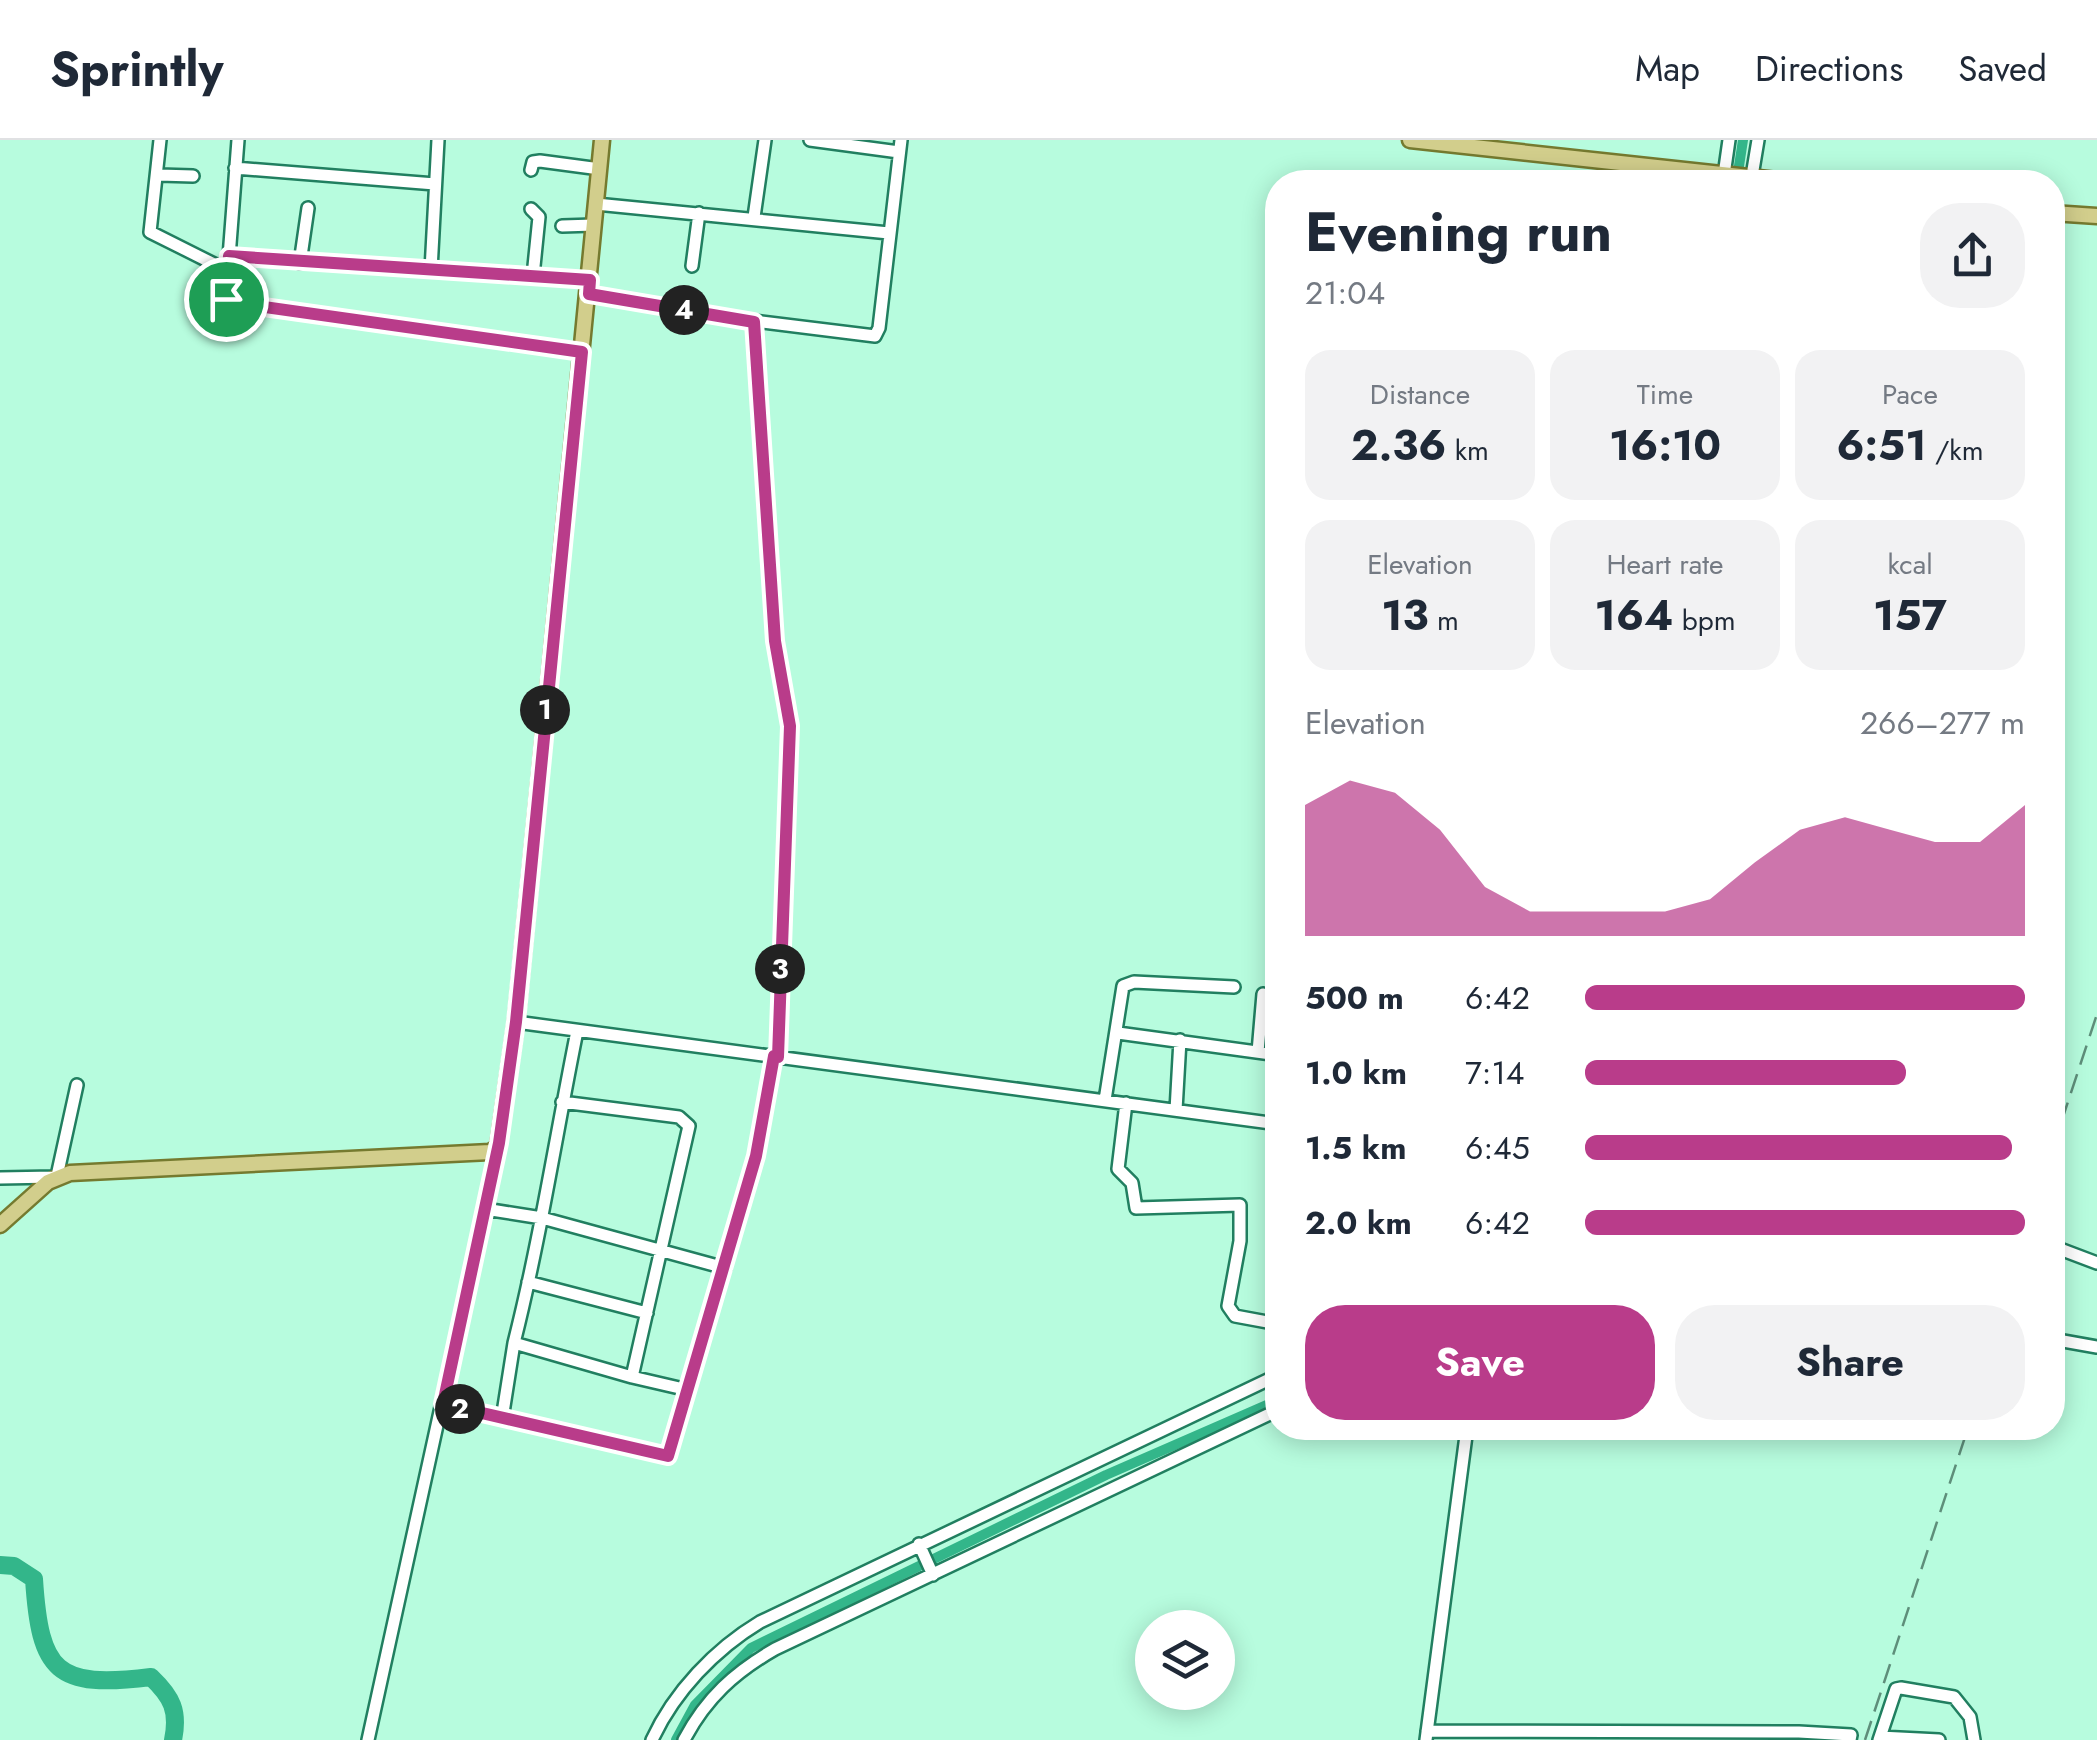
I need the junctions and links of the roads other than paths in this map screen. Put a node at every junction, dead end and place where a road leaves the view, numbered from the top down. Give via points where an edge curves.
1 (160, 140) edge
2 (238, 140) edge
3 (438, 140) edge
4 (602, 140) edge
5 (765, 140) edge
6 (810, 140) edge
7 (1410, 140) edge
8 (1729, 140) edge
9 (1758, 140) edge
10 (900, 146) edge
11 (235, 168) junction
12 (600, 169) junction
13 (531, 170) dead end
14 (1672, 170) edge
15 (1726, 170) edge
16 (1753, 170) edge
17 (159, 176) junction
18 (194, 176) dead end
19 (435, 184) junction
20 (596, 204) junction
21 (308, 208) dead end
22 (531, 210) dead end
23 (699, 213) junction
24 (2065, 214) edge
25 (2097, 216) edge
26 (754, 217) junction
27 (562, 226) dead end
28 (594, 226) junction
29 (889, 233) junction
30 (229, 256) junction
31 (300, 263) junction
32 (692, 266) dead end
33 (431, 270) junction
34 (228, 271) junction
35 (534, 276) junction
36 (590, 287) junction
37 (754, 322) junction
38 (582, 352) junction
39 (1234, 987) dead end
40 (1263, 994) dead end
41 (516, 1022) junction
42 (577, 1031) junction
43 (1118, 1033) junction
44 (1180, 1040) junction
45 (1258, 1052) junction
46 (1265, 1053) edge
47 (776, 1057) junction
48 (77, 1085) dead end
49 (1104, 1100) junction
50 (562, 1102) junction
51 (1126, 1103) junction
52 (1176, 1110) junction
53 (1265, 1122) edge
54 (498, 1147) junction
55 (55, 1177) junction
56 (0, 1178) edge
57 (485, 1209) junction
58 (542, 1218) junction
59 (0, 1225) edge
60 (660, 1251) junction
61 (2065, 1251) edge
62 (2097, 1263) edge
63 (725, 1268) junction
64 (528, 1282) junction
65 (648, 1313) junction
66 (1265, 1322) edge
67 (2065, 1341) edge
68 (514, 1343) junction
69 (2097, 1347) edge
70 (632, 1378) junction
71 (1265, 1381) edge
72 (688, 1390) junction
73 (443, 1404) junction
74 (1265, 1416) edge
75 (502, 1419) junction
76 (1465, 1440) edge
77 (920, 1547) junction
78 (931, 1573) junction
79 (1426, 1736) edge
80 (1568, 1736) edge
81 (1654, 1736) edge
82 (1880, 1738) edge
83 (368, 1740) edge
84 (652, 1740) edge
85 (684, 1740) edge
86 (1850, 1740) edge
87 (1940, 1740) edge
88 (1974, 1740) edge

1 - 17 street
2 - 11 street
3 - 19 street
4 - 12 main road
5 - 26 street
6 - 10 street
7 - 14 main road
8 - 15 street
9 - 16 street
10 - 29 street
11 - 19 street
11 - 30 street
12 - 13 street via 540,160
12 - 20 main road
17 - 18 street
17 - 34 street via 150,232
19 - 33 street
20 - 23 street
20 - 28 main road
21 - 31 street
22 - 35 street via 539,217
23 - 26 street
23 - 32 street
24 - 25 main road
26 - 29 street
27 - 28 street
28 - 36 main road
29 - 37 street via 875,336
30 - 31 street
30 - 34 street
31 - 33 street
33 - 35 street
34 - 38 street via 226,296 232,303
35 - 36 street
36 - 37 street
36 - 38 main road
37 - 47 street via 775,641 790,726
38 - 41 main road
39 - 43 street via 1130,983 1124,986
40 - 45 street
41 - 42 street
41 - 54 main road
42 - 47 street
42 - 50 street
43 - 44 street
43 - 49 street
44 - 45 street
44 - 52 street
45 - 46 street
47 - 49 street
47 - 63 street
48 - 55 street via 70,1136
49 - 51 street
50 - 58 street
50 - 60 street via 687,1121
51 - 52 street
51 - 66 street via 1118,1169 1132,1182 1136,1208 1238,1204 1240,1240 1228,1306 1234,1316
52 - 53 street
54 - 55 main road via 460,1155
54 - 57 street
55 - 56 street
55 - 59 main road
57 - 58 street
57 - 73 street
58 - 60 street
58 - 64 street
60 - 63 street
60 - 65 street
61 - 62 street
63 - 72 street
64 - 65 street
64 - 68 street
65 - 70 street
67 - 69 street
68 - 70 street
68 - 75 street
70 - 72 street
71 - 77 street
72 - 75 street via 668,1456
73 - 75 street
73 - 83 street
74 - 78 street
76 - 79 street
77 - 78 street
77 - 84 street via 736,1638 692,1680
78 - 85 street via 747,1666 712,1696
79 - 80 street
80 - 81 street
81 - 86 street via 1799,1732 1852,1735
82 - 87 street
82 - 88 street via 1901,1688 1954,1698 1970,1717

